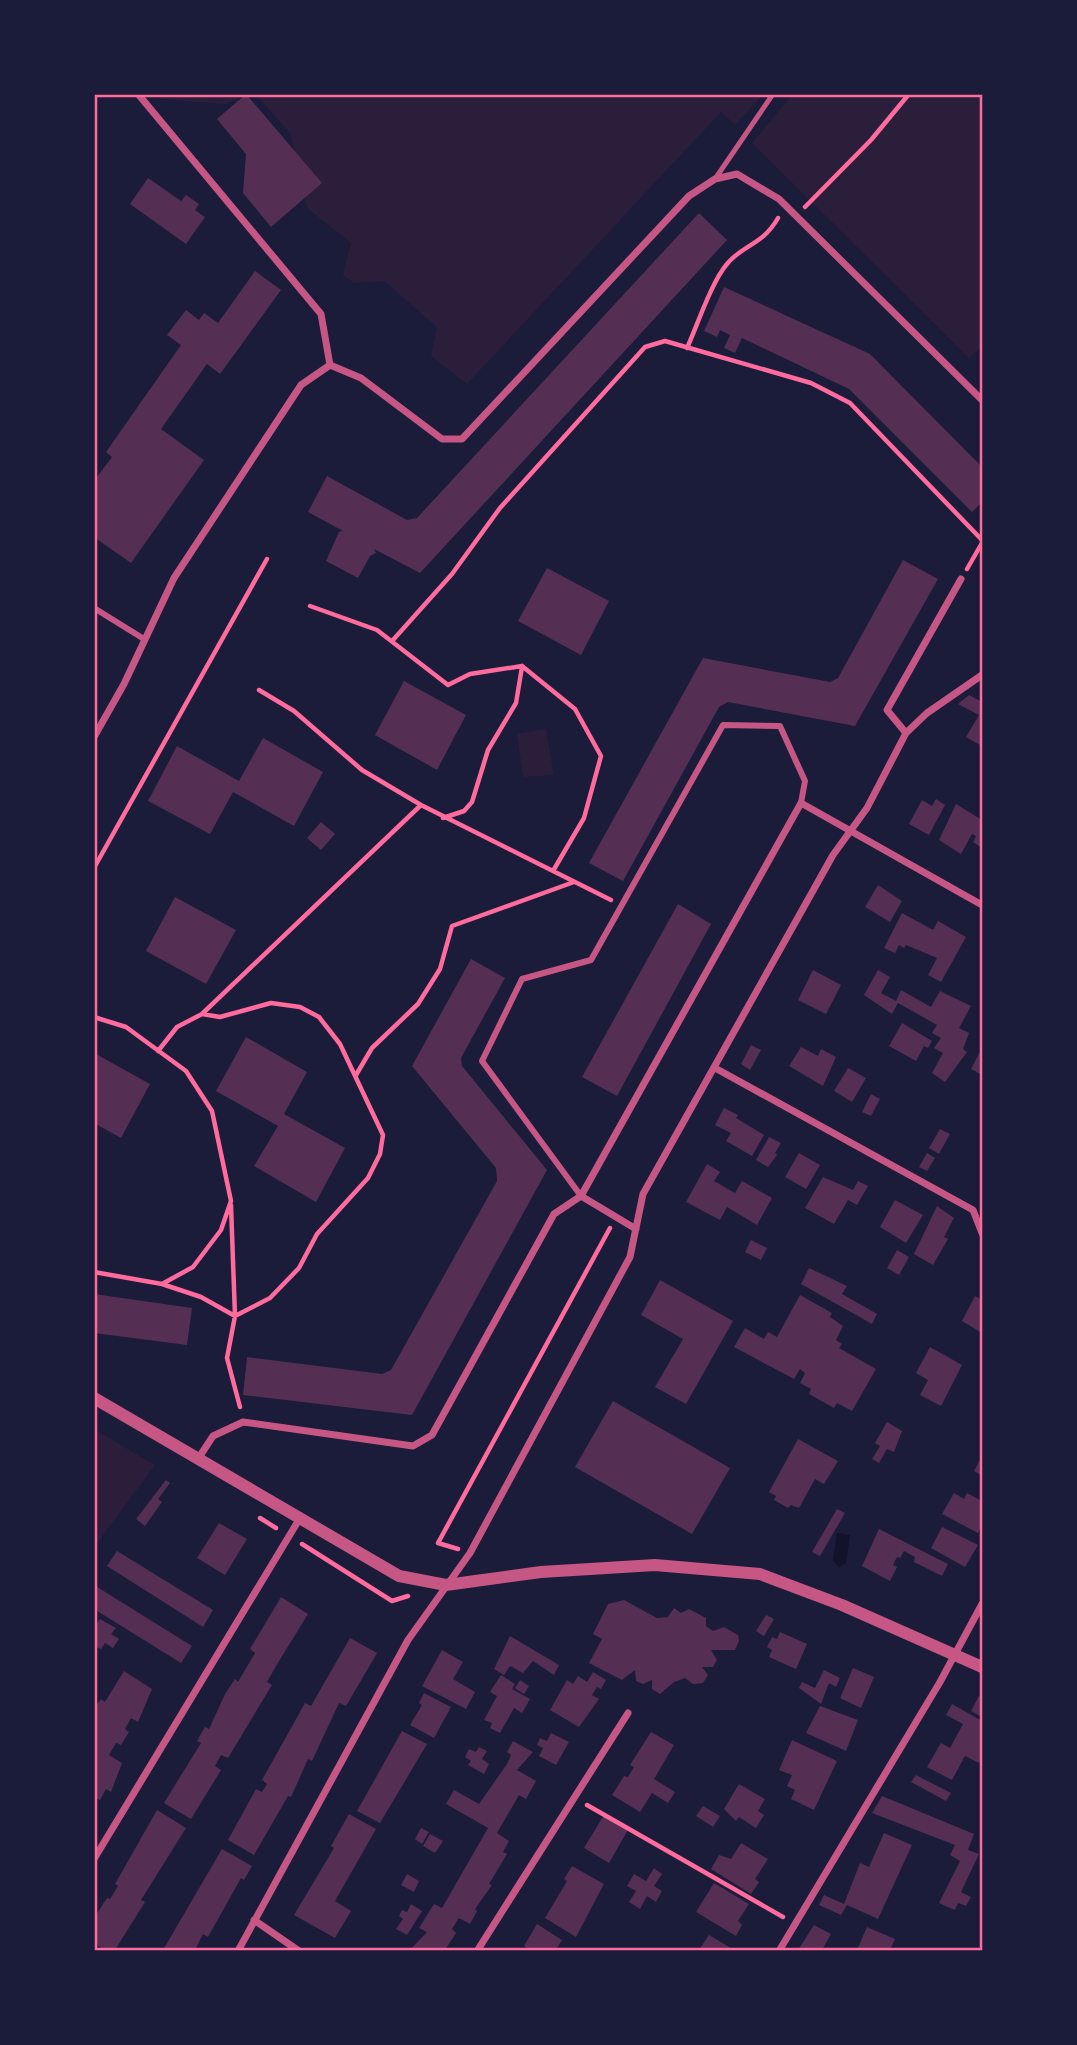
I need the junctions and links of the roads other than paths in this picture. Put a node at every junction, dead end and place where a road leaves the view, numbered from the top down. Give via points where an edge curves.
1 (138, 94) edge
2 (773, 94) edge
3 (715, 179) junction
4 (330, 365) junction
5 (982, 400) edge
6 (961, 579) road end
7 (94, 608) edge
8 (144, 639) junction
9 (982, 675) edge
10 (906, 733) junction
11 (94, 737) edge
12 (801, 803) junction
13 (851, 830) junction
14 (982, 905) edge
15 (715, 1068) junction
16 (581, 1196) junction
17 (636, 1229) junction
18 (982, 1233) edge
19 (94, 1398) edge
20 (198, 1459) junction
21 (300, 1517) junction
22 (446, 1585) junction
23 (982, 1604) edge
24 (953, 1655) junction
25 (982, 1667) edge
26 (628, 1713) dead end
27 (94, 1859) edge
28 (254, 1920) junction
29 (238, 1951) edge
30 (299, 1951) edge
31 (477, 1951) edge
32 (779, 1951) edge

1 - 4 street via 321,314
2 - 3 lane
3 - 4 street via 689,197 462,439 442,439 361,377
3 - 5 street via 737,174 786,205
4 - 8 street via 301,385 174,578
6 - 10 street via 887,710
7 - 8 street
8 - 11 street
9 - 10 street
10 - 13 street
12 - 13 street
12 - 16 street
12 - 16 street via 804,781 780,726 723,725 592,960 522,979 482,1061
13 - 14 street
13 - 15 street
15 - 17 street via 643,1194
15 - 18 street via 973,1210
16 - 17 street
16 - 20 street via 554,1214 432,1435 413,1446 243,1422 213,1436
17 - 22 street via 630,1257 470,1553
19 - 20 street
20 - 21 street
21 - 22 street via 399,1576
21 - 27 street
22 - 24 street via 625,1566 730,1570 786,1582
22 - 28 street via 408,1640
23 - 24 street
24 - 25 street
24 - 32 street
26 - 31 street
28 - 29 street
28 - 30 street

